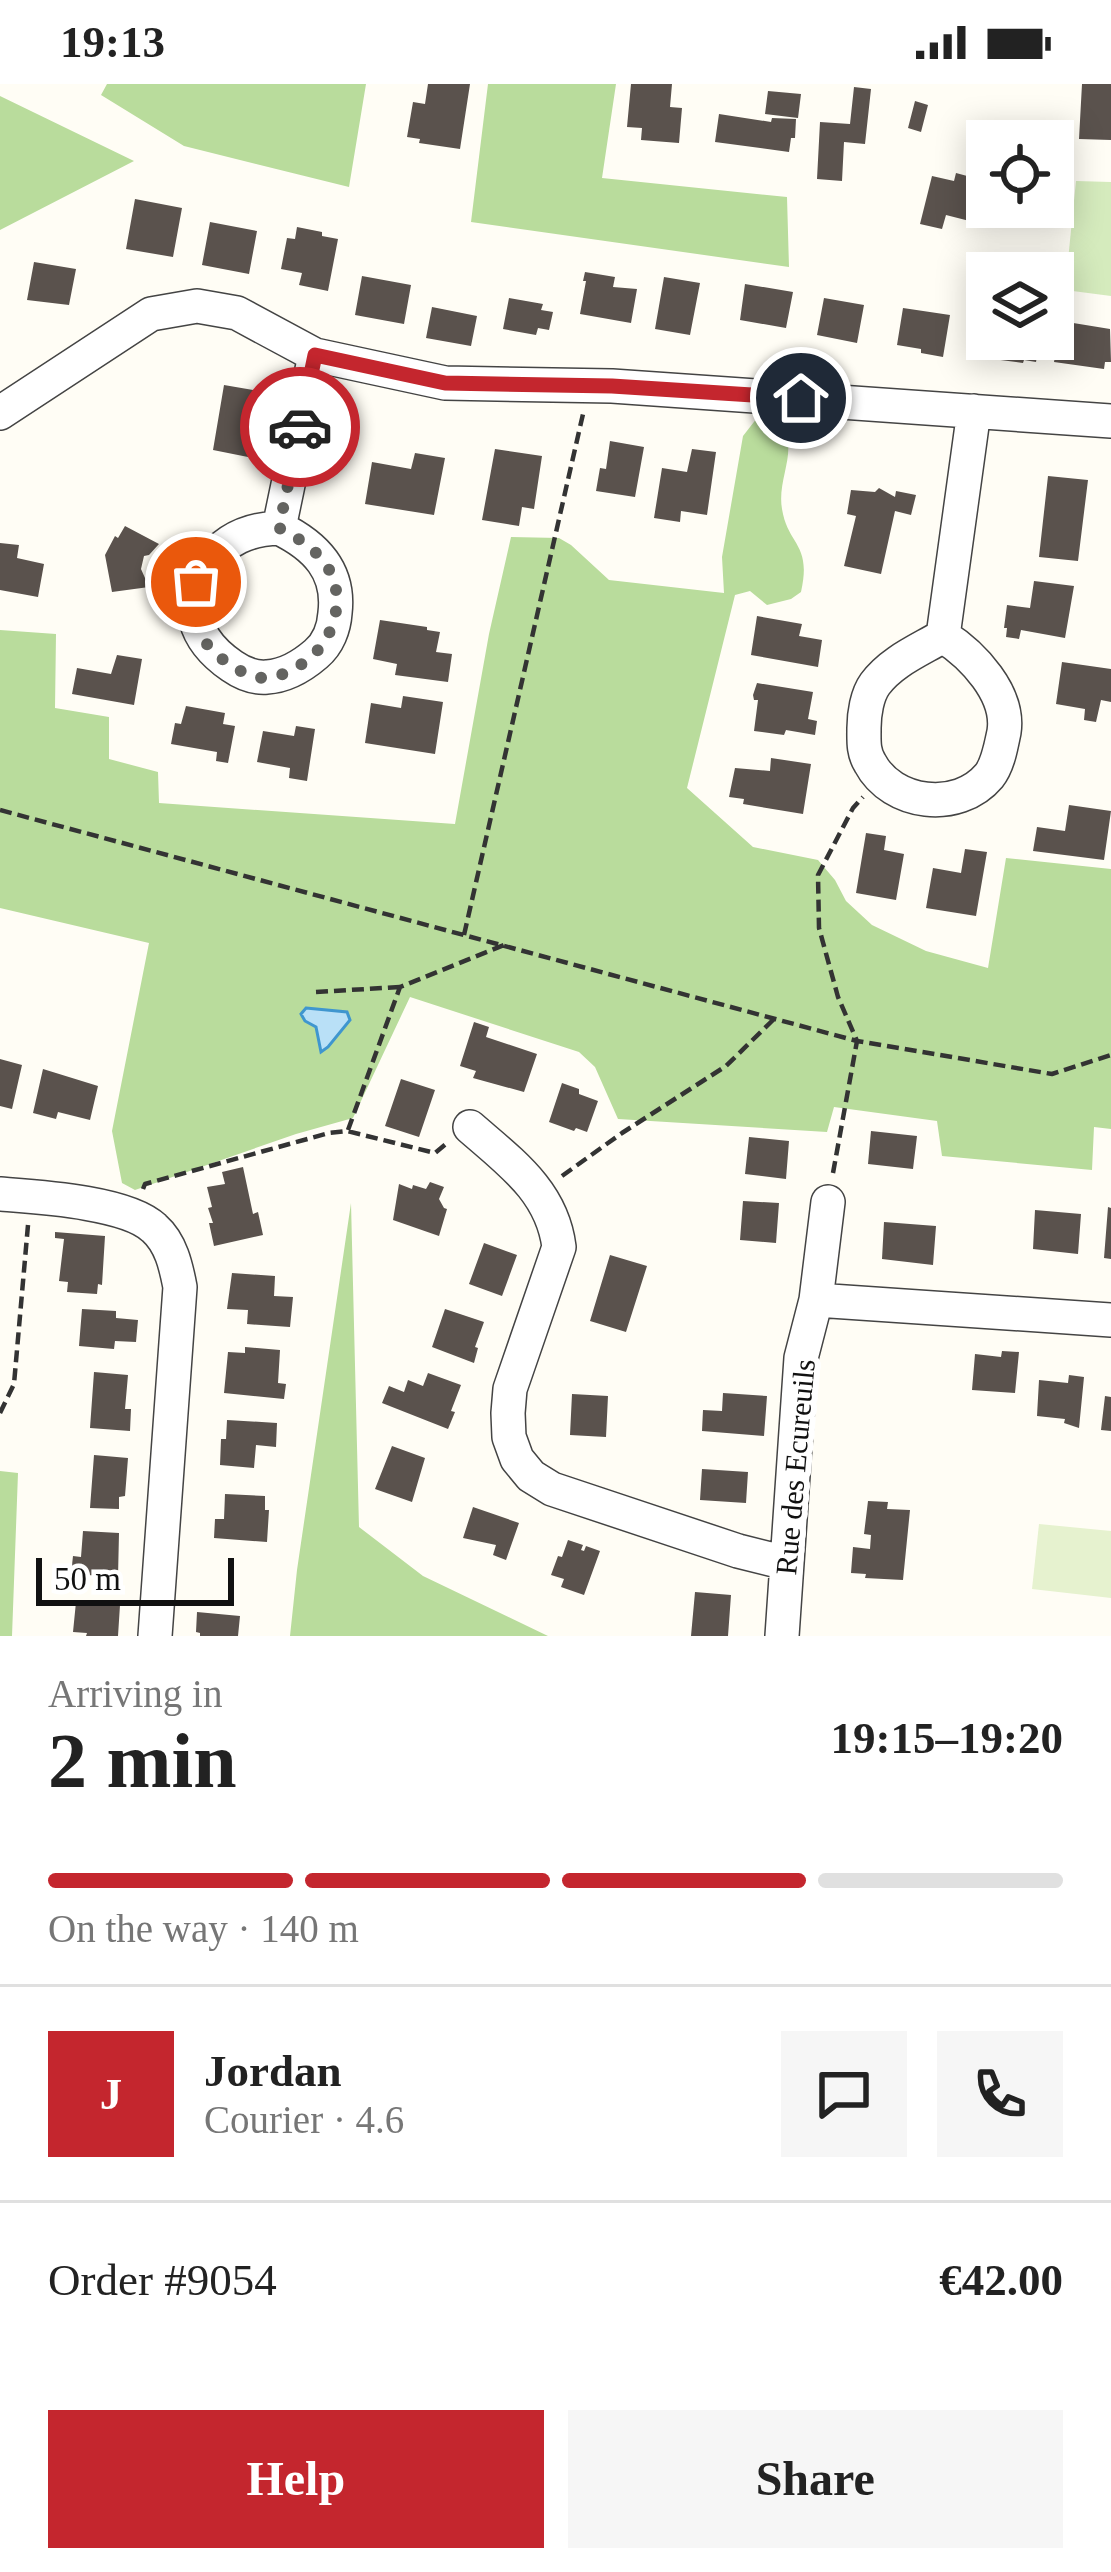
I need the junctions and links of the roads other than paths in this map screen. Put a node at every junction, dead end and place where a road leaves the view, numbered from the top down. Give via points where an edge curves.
1 (315, 355) junction
2 (974, 411) junction
3 (0, 412) edge
4 (1111, 421) edge
5 (279, 528) junction
6 (943, 636) junction
7 (470, 1127) road end
8 (15, 1195) edge
9 (828, 1202) road end
10 (816, 1300) junction
11 (1111, 1320) edge
12 (786, 1564) junction
13 (155, 1636) edge
14 (782, 1636) edge

1 - 2 street via 445,383
1 - 3 street via 237,313 197,306 151,314
1 - 5 street
2 - 4 street
2 - 6 street
5 - 5 street via 239,535 196,582 197,629 215,654 264,678 321,650 334,626 337,595 326,564
6 - 6 street via 874,685 864,716 872,768 926,800 951,798 990,775 1005,725 1001,700
7 - 12 street via 528,1178 556,1222 559,1246 510,1389 517,1459 552,1490
8 - 13 street via 132,1215 155,1228 175,1261 180,1287
9 - 10 street, Rue des Ecureuils
10 - 11 street
10 - 12 street, Rue des Ecureuils via 801,1358
12 - 14 street, Rue des Ecureuils

